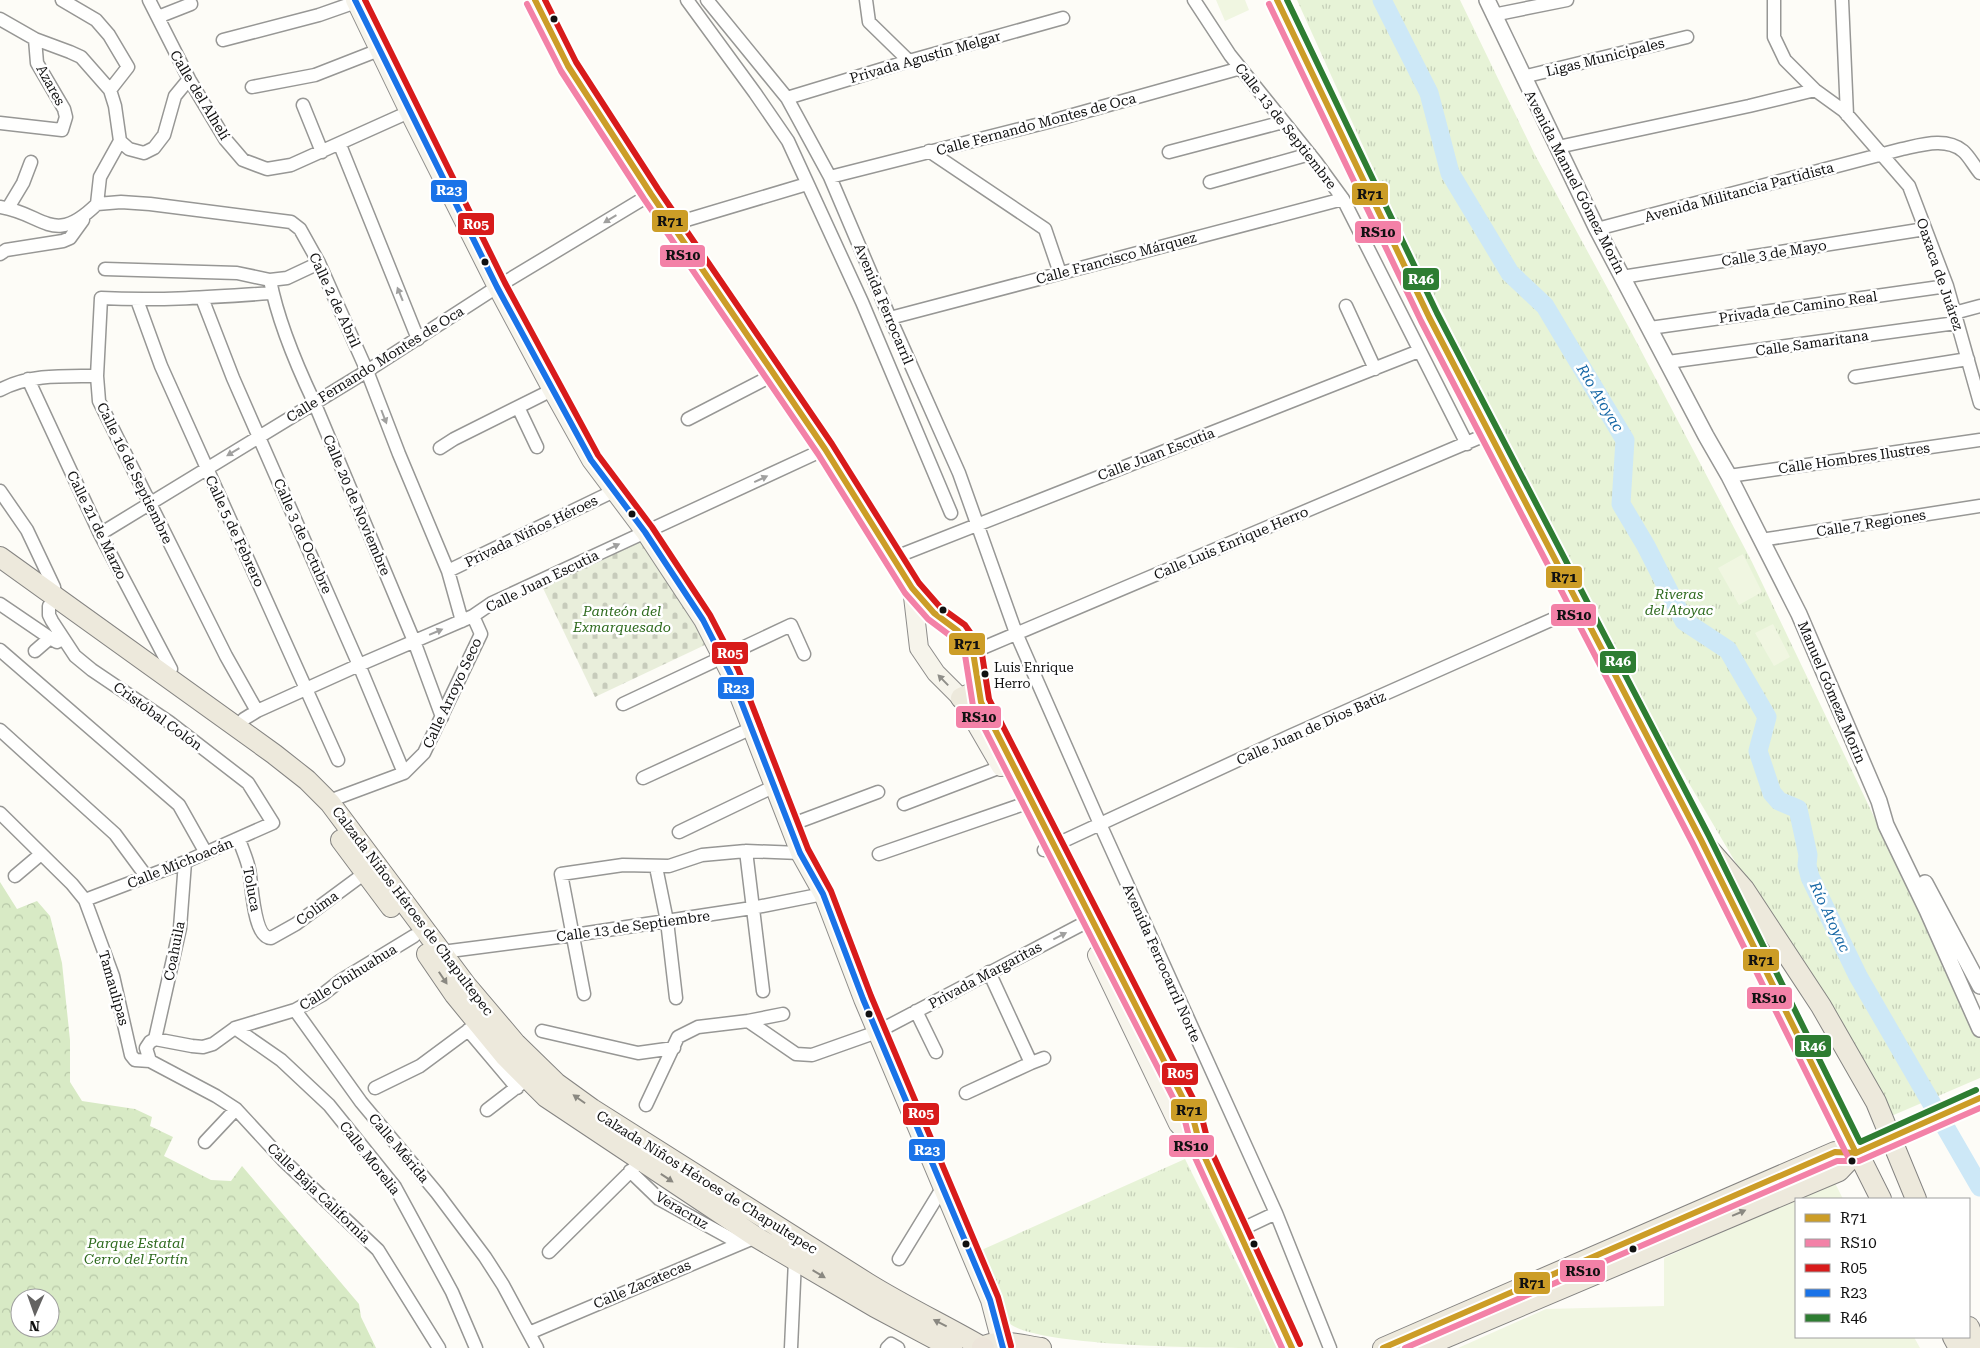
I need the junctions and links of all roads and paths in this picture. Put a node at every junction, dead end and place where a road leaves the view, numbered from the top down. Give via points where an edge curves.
1 (62, 0) edge
2 (149, 0) edge
3 (535, 0) edge
4 (687, 0) edge
5 (707, 0) edge
6 (866, 0) edge
7 (1194, 0) edge
8 (1277, 0) edge
9 (1487, 0) edge
10 (1567, 0) edge
11 (1774, 0) edge
12 (1842, 0) edge
13 (356, 1) edge
14 (191, 4) dead end
15 (1493, 15) junction
16 (158, 18) junction
17 (1064, 18) dead end
18 (0, 19) edge
19 (1687, 37) dead end
20 (34, 39) junction
21 (223, 40) dead end
22 (379, 50) junction
23 (909, 60) junction
24 (1241, 68) junction
25 (1523, 77) junction
26 (189, 79) junction
27 (252, 87) dead end
28 (110, 90) junction
29 (1815, 90) junction
30 (787, 98) junction
31 (303, 105) dead end
32 (409, 112) junction
33 (1846, 115) junction
34 (1284, 122) junction
35 (0, 124) edge
36 (120, 141) junction
37 (340, 144) junction
38 (1558, 147) junction
39 (929, 151) junction
40 (322, 152) junction
41 (1170, 152) dead end
42 (1310, 154) junction
43 (1881, 155) junction
44 (31, 162) dead end
45 (1980, 173) edge
46 (830, 177) junction
47 (1210, 182) dead end
48 (808, 184) junction
49 (652, 194) junction
50 (1342, 199) junction
51 (97, 204) junction
52 (4, 208) edge
53 (85, 216) junction
54 (673, 224) junction
55 (1597, 229) junction
56 (1925, 229) junction
57 (0, 254) edge
58 (320, 263) junction
59 (105, 269) dead end
60 (1060, 272) junction
61 (1622, 277) junction
62 (270, 280) junction
63 (1946, 286) junction
64 (497, 288) junction
65 (272, 293) junction
66 (202, 298) junction
67 (137, 300) junction
68 (1346, 306) dead end
69 (1980, 306) edge
70 (890, 318) junction
71 (1955, 318) junction
72 (1650, 328) junction
73 (418, 339) junction
74 (1419, 351) junction
75 (1968, 359) junction
76 (1668, 362) junction
77 (1375, 369) junction
78 (367, 371) junction
79 (775, 374) junction
80 (97, 376) junction
81 (1855, 377) dead end
82 (28, 379) junction
83 (0, 390) edge
84 (552, 390) junction
85 (314, 402) junction
86 (1980, 403) edge
87 (518, 407) junction
88 (688, 419) dead end
89 (1490, 433) junction
90 (259, 436) junction
91 (1980, 440) edge
92 (1467, 444) junction
93 (538, 447) dead end
94 (440, 448) dead end
95 (825, 449) junction
96 (205, 468) junction
97 (1729, 476) junction
98 (0, 491) edge
99 (614, 491) junction
100 (148, 503) junction
101 (1980, 506) edge
102 (951, 514) dead end
103 (976, 526) junction
104 (645, 532) junction
105 (100, 534) junction
106 (1761, 540) junction
107 (0, 557) edge
108 (893, 558) junction
109 (0, 571) edge
110 (448, 572) junction
111 (912, 588) junction
112 (52, 601) junction
113 (0, 604) edge
114 (1578, 608) junction
115 (468, 618) junction
116 (1016, 633) junction
117 (50, 638) junction
118 (414, 641) junction
119 (0, 650) edge
120 (34, 651) dead end
121 (972, 652) junction
122 (804, 654) dead end
123 (75, 656) junction
124 (722, 656) junction
125 (359, 665) junction
126 (171, 669) dead end
127 (307, 689) junction
128 (970, 694) junction
129 (622, 704) dead end
130 (257, 711) junction
131 (442, 717) junction
132 (236, 727) junction
133 (752, 728) junction
134 (0, 730) edge
135 (338, 760) dead end
136 (1001, 767) junction
137 (404, 773) junction
138 (643, 778) dead end
139 (775, 786) junction
140 (878, 792) dead end
141 (1880, 801) junction
142 (330, 803) junction
143 (904, 804) dead end
144 (1021, 804) junction
145 (0, 813) edge
146 (273, 823) joint
147 (1100, 824) junction
148 (790, 825) junction
149 (679, 832) dead end
150 (239, 839) junction
151 (1701, 840) junction
152 (1050, 848) junction
153 (746, 851) junction
154 (206, 853) junction
155 (800, 853) junction
156 (41, 854) junction
157 (879, 854) dead end
158 (185, 862) junction
159 (656, 867) junction
160 (365, 873) junction
161 (15, 876) dead end
162 (146, 876) junction
163 (823, 894) junction
164 (86, 900) junction
165 (752, 908) junction
166 (667, 921) junction
167 (1087, 921) junction
168 (574, 935) junction
169 (414, 936) junction
170 (267, 938) joint
171 (442, 952) junction
172 (989, 972) junction
173 (1980, 986) edge
174 (763, 991) dead end
175 (584, 994) dead end
176 (676, 998) dead end
177 (295, 1010) junction
178 (916, 1011) junction
179 (783, 1014) dead end
180 (748, 1021) junction
181 (473, 1027) junction
182 (235, 1028) junction
183 (1980, 1029) edge
184 (542, 1031) dead end
185 (877, 1032) junction
186 (155, 1039) junction
187 (674, 1048) junction
188 (936, 1052) dead end
189 (1044, 1058) dead end
190 (150, 1061) junction
191 (1031, 1063) junction
192 (522, 1083) junction
193 (375, 1088) dead end
194 (966, 1093) dead end
195 (1980, 1098) edge
196 (646, 1105) dead end
197 (236, 1110) junction
198 (488, 1110) dead end
199 (205, 1142) dead end
200 (1865, 1149) junction
201 (636, 1166) junction
202 (943, 1187) junction
203 (1881, 1198) edge
204 (1916, 1198) edge
205 (1276, 1213) junction
206 (1238, 1231) junction
207 (748, 1240) junction
208 (549, 1252) dead end
209 (899, 1259) dead end
210 (795, 1260) junction
211 (1496, 1308) junction
212 (1970, 1330) edge
213 (529, 1332) junction
214 (990, 1347) edge
215 (439, 1348) edge
216 (476, 1348) edge
217 (537, 1348) edge
218 (791, 1348) edge
219 (952, 1348) edge
220 (1041, 1348) edge
221 (1292, 1348) edge
222 (1330, 1348) edge
223 (1383, 1348) edge
224 (1421, 1348) edge
225 (1977, 1348) edge

1 - 28 street via 96,20 128,67
2 - 16 street, Calle del Alhelí
3 - 49 main road via 568,66
4 - 48 street via 788,141
5 - 30 street, Avenida Ferrocarril
6 - 23 street via 869,22
7 - 24 street, Calle 13 de Septiembre
8 - 89 main road via 1429,317
9 - 15 street, Avenida Manuel Gómez Morín
10 - 15 street
11 - 29 street, Oaxaca de Juárez via 1774,36 1785,60
12 - 33 street
13 - 21 street via 319,15
13 - 22 main road
14 - 16 street
15 - 25 street, Avenida Manuel Gómez Morín
16 - 26 street, Calle del Alhelí
17 - 23 street, Privada Agustín Melgar
18 - 20 street
19 - 25 street, Ligas Municipales
20 - 28 street via 80,57
20 - 35 street, Azares via 37,63 64,109 66,118 62,130
22 - 27 street via 315,75
22 - 32 main road
23 - 30 street, Privada Agustín Melgar
24 - 34 street, Calle 13 de Septiembre
24 - 39 street, Calle Fernando Montes de Oca via 1044,123
25 - 38 street, Avenida Manuel Gómez Morín
26 - 36 street via 175,96 164,135 154,148 144,153 129,149
26 - 40 street, Calle del Alhelí via 224,139 243,160 267,169 291,165
28 - 36 street
29 - 33 street, Oaxaca de Juárez
29 - 38 street
30 - 46 street, Avenida Ferrocarril
31 - 40 street
32 - 37 street, Calle del Alhelí
32 - 64 main road
33 - 43 street, Oaxaca de Juárez
34 - 41 street
34 - 42 street, Calle 13 de Septiembre
36 - 51 street via 100,177
37 - 40 street, Calle del Alhelí
73 -> 37 street
38 - 55 street, Avenida Manuel Gómez Morín
39 - 46 street, Calle Fernando Montes de Oca
39 - 60 street via 1045,229
42 - 47 street
42 - 50 street, Calle 13 de Septiembre
43 - 45 street, Avenida Militancia Partidista via 1909,147 1948,143 1963,151
43 - 55 street, Avenida Militancia Partidista
43 - 56 street, Oaxaca de Juárez via 1909,186
44 - 52 street via 23,183
46 - 70 street, Avenida Ferrocarril
48 - 54 street
48 - 102 street via 862,302
49 - 54 main road
49 -> 64 street, Calle Fernando Montes de Oca
50 - 60 street, Calle Francisco Márquez
50 - 74 street, Calle 13 de Septiembre
51 - 53 street
51 - 58 street, Calle 2 de Abril via 150,204 291,222 300,229
52 - 53 street via 60,226
53 - 57 street via 70,238 63,242 6,250
54 - 79 main road
55 - 61 street, Avenida Manuel Gómez Morín
56 - 61 street, Calle 3 de Mayo
56 - 63 street, Oaxaca de Juárez
58 - 62 street via 287,278
58 - 78 street, Calle 2 de Abril
59 - 62 street via 237,273
60 - 70 street, Calle Francisco Márquez
61 - 72 street, Avenida Manuel Gómez Morín
62 - 65 street, Calle 20 de Noviembre
63 - 71 street, Oaxaca de Juárez
63 - 72 street, Privada de Camino Real
64 - 73 street, Calle Fernando Montes de Oca
64 - 84 main road
65 - 66 street, Calle 16 de Septiembre
65 - 85 street, Calle 20 de Noviembre via 297,366
66 - 67 street, Calle 16 de Septiembre
66 - 90 street, Calle 3 de Octubre
67 - 80 street, Calle 16 de Septiembre via 101,298
67 - 96 street, Calle 5 de Febrero via 161,366
68 - 77 street
69 - 71 street, Calle Samaritana
70 - 103 street, Avenida Ferrocarril via 958,473
71 - 75 street, Oaxaca de Juárez
71 - 76 street, Calle Samaritana
72 - 76 street, Avenida Manuel Gómez Morín
73 - 78 street, Calle Fernando Montes de Oca
74 - 77 street, Calle Juan Escutia
74 - 92 street, Calle 13 de Septiembre
75 - 81 street
75 - 86 street, Oaxaca de Juárez
76 - 97 street, Manuel Gómeza Morin
77 - 103 street, Calle Juan Escutia
78 - 85 street, Calle Fernando Montes de Oca
78 -> 110 street, Calle 2 de Abril
79 - 88 street
79 - 95 main road
80 - 82 street
80 - 100 street, Calle 16 de Septiembre via 99,401
82 - 83 street
82 - 105 street, Calle 21 de Marzo
84 - 87 street
84 - 99 main road via 591,460
85 - 90 street, Calle Fernando Montes de Oca
85 - 118 street, Calle 20 de Noviembre
87 - 93 street
87 - 94 street
89 - 92 street, Calle Luis Enrique Herro
89 - 114 main road
90 -> 96 street, Calle Fernando Montes de Oca
90 - 125 street, Calle 3 de Octubre
91 - 97 street, Calle Hombres Ilustres
92 - 116 street, Calle Luis Enrique Herro
104 -> 95 street, Calle Juan Escutia
95 - 108 main road
96 - 100 street, Calle Fernando Montes de Oca
96 - 127 street, Calle 5 de Febrero
97 - 106 street, Manuel Gómeza Morin
98 - 112 street, Cristóbal Colón via 27,530 54,587
99 - 104 main road
99 - 110 street, Privada Niños Héroes
100 - 105 street, Calle Fernando Montes de Oca
100 - 130 street, Calle 16 de Septiembre
101 - 106 street, Calle 7 Regiones
103 - 108 street, Calle Juan Escutia
103 - 116 street, Avenida Ferrocarril
115 -> 104 street, Calle Juan Escutia via 492,602
104 - 124 main road via 703,620
105 - 126 street, Calle 21 de Marzo
106 - 141 street, Manuel Gómeza Morin via 1799,614
107 - 112 main road, Calzada Niños Héroes de Chapultepec
108 - 111 main road
109 - 112 main road, Calzada Niños Héroes de Chapultepec
110 - 115 street, Calle 2 de Abril
111 - 121 main road via 934,612 958,631
128 -> 111 main road via 936,673 919,648
112 - 123 street, Cristóbal Colón via 49,615
112 - 132 main road, Calzada Niños Héroes de Chapultepec
112 - 160 main road, Calzada Niños Héroes de Chapultepec via 299,788 321,811
113 - 117 street
114 - 147 street, Calle Juan de Dios Batiz
114 - 151 main road
118 -> 115 street, Calle Juan Escutia
115 - 131 street, Calle Arroyo Seco via 481,634
116 - 121 street, Calle Luis Enrique Herro
116 - 147 street, Avenida Ferrocarril Norte
117 - 120 street
117 - 123 street
118 - 125 street, Calle Juan Escutia
118 - 131 street, Calle 20 de Noviembre
119 - 154 street via 179,805
121 - 128 main road
122 - 124 street via 791,625
123 - 146 street, Cristóbal Colón via 169,722 248,784
124 - 129 street
124 - 133 main road
125 - 127 street, Calle Juan Escutia
125 - 137 street, Calle 3 de Octubre
127 - 130 street, Calle Juan Escutia
127 - 135 street, Calle 5 de Febrero
128 - 136 main road
128 - 152 main road via 980,702
130 - 132 street
131 - 137 street, Calle Arroyo Seco via 424,753
132 - 142 main road, Calzada Niños Héroes de Chapultepec via 307,780
133 - 138 street
133 - 139 main road
134 - 162 street via 116,834
136 - 143 street
136 - 144 main road
137 - 142 street, Calle Arroyo Seco
139 - 148 main road
139 - 149 street
140 - 148 street
141 - 173 street
141 - 183 street, Manuel Gómeza Morin via 1886,825
142 - 171 main road, Calzada Niños Héroes de Chapultepec
144 - 152 main road
144 - 157 street
145 - 156 street
146 - 150 street, Calle Michoacán
147 - 152 street, Calle Juan de Dios Batiz
147 - 205 street, Avenida Ferrocarril Norte
148 - 155 main road
150 - 154 street, Calle Michoacán
150 - 170 street, Toluca via 249,868 257,922
151 - 200 main road
151 - 204 main road via 1744,889 1821,1006 1876,1102
152 - 167 main road
153 - 155 street
153 - 159 street via 702,855
153 - 165 street
154 - 158 street, Calle Michoacán
155 - 163 main road
156 - 161 street
156 - 164 street
158 - 162 street, Calle Michoacán
158 - 186 street, Coahuila via 180,928
159 - 166 street
159 - 168 street via 623,865 561,874
160 - 169 main road, Calzada Niños Héroes de Chapultepec
160 - 170 street, Colima via 296,924
162 - 164 street, Calle Michoacán
163 - 165 street, Calle 13 de Septiembre
163 - 185 main road
164 - 190 street, Tamaulipas via 113,976 131,1055 136,1060
165 - 166 street, Calle 13 de Septiembre
165 - 174 street
166 - 168 street, Calle 13 de Septiembre
166 - 176 street
172 -> 167 street, Privada Margaritas
167 - 206 main road via 1178,1124 1202,1149
168 - 171 street, Calle 13 de Septiembre
168 - 175 street
169 - 177 street, Calle Chihuahua
169 -> 181 main road, Calzada Niños Héroes de Chapultepec
214 -> 171 main road, Calzada Niños Héroes de Chapultepec via 894,1300 556,1084 516,1044
172 - 178 street, Privada Margaritas
172 - 191 street
177 - 182 street, Calle Chihuahua
177 - 213 street, Calle Mérida via 361,1102 437,1193 503,1285
178 - 185 street, Privada Margaritas
178 - 188 street
179 - 180 street
180 - 185 street, Privada Margaritas via 796,1054 812,1055
180 - 187 street via 698,1027 678,1037
181 - 192 main road, Calzada Niños Héroes de Chapultepec via 505,1056
181 - 193 street via 420,1066
182 - 186 street, Calle Chihuahua via 214,1044 203,1047
182 - 216 street, Calle Morelia via 281,1060 329,1105 395,1187 452,1292
184 - 187 street via 638,1053
185 - 202 main road
186 - 190 street via 146,1048
187 - 196 street
189 - 191 street
190 - 197 street, Calle Baja California
191 - 194 street
192 - 198 street
192 - 201 main road, Calzada Niños Héroes de Chapultepec via 546,1097
195 - 200 main road, bridge
197 - 199 street
197 - 215 street, Calle Baja California via 283,1160 378,1250
200 - 203 main road
200 - 211 main road via 1835,1152 1698,1221
201 - 207 main road, Calzada Niños Héroes de Chapultepec
201 - 208 street
202 - 209 street
202 - 214 main road via 990,1300
205 - 206 street
205 - 222 street, Avenida Ferrocarril Norte
206 - 221 main road
207 - 210 main road, Calzada Niños Héroes de Chapultepec
207 - 213 street, Calle Zacatecas
210 - 218 street
210 -> 219 main road, Calzada Niños Héroes de Chapultepec
211 - 223 main road
211 - 224 main road
212 - 225 main road
213 - 217 street, Calle Mérida
214 - 220 main road

